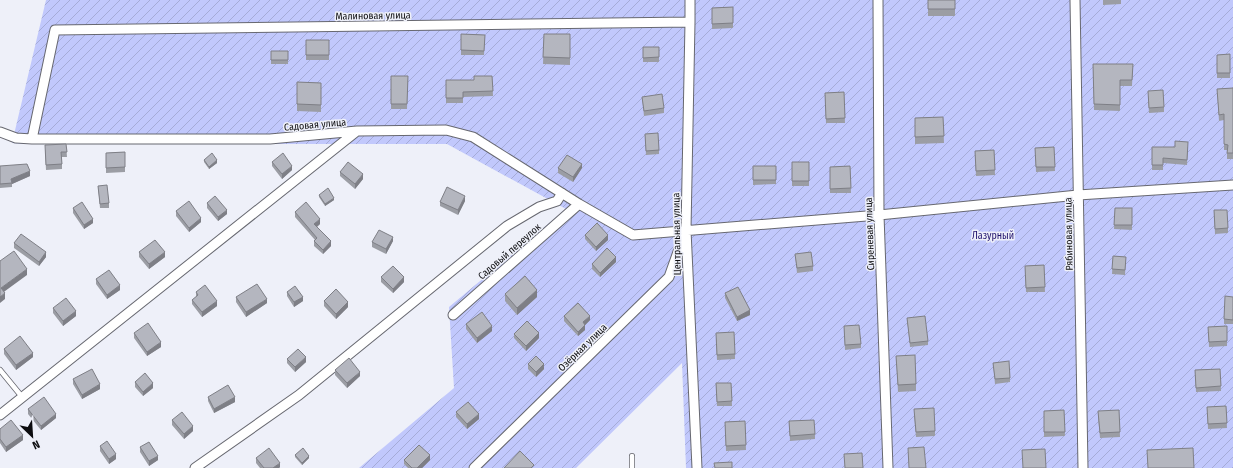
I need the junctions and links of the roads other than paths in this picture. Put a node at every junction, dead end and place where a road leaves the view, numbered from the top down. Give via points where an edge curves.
1 (690, 0) edge
2 (878, 0) edge
3 (1075, 0) edge
4 (690, 22) junction
5 (357, 131) junction
6 (0, 132) edge
7 (32, 139) junction
8 (1233, 185) edge
9 (562, 193) junction
10 (1078, 195) junction
11 (579, 204) junction
12 (879, 215) junction
13 (686, 230) junction
14 (453, 315) dead end
15 (0, 370) edge
16 (23, 398) junction
17 (0, 416) edge
18 (632, 456) dead end
19 (195, 468) edge
20 (474, 468) edge
21 (632, 468) edge
22 (698, 468) edge
23 (888, 468) edge
24 (1082, 468) edge

1 - 4 street, Центральная улица
2 - 12 street, Сиреневая улица
3 - 10 street, Рябиновая улица
4 - 7 street, Малиновая улица via 56,30
4 - 13 street, Центральная улица
5 - 7 street, Садовая улица via 270,139
5 - 9 street, Садовая улица via 446,130 473,137
5 - 16 street
6 - 7 street, Садовая улица via 16,138
8 - 10 street, Садовая улица
9 - 11 street, Садовая улица
9 - 19 street via 557,201 538,207 507,226 299,395
10 - 12 street, Садовая улица
10 - 24 street, Рябиновая улица
11 - 13 street, Садовая улица via 633,234
11 - 14 street, Садовый переулок
12 - 13 street, Садовая улица
12 - 23 street, Сиреневая улица
13 - 20 street, Озёрная улица via 669,278
13 - 22 street, Центральная улица
15 - 16 lane
16 - 17 street
18 - 21 lane

